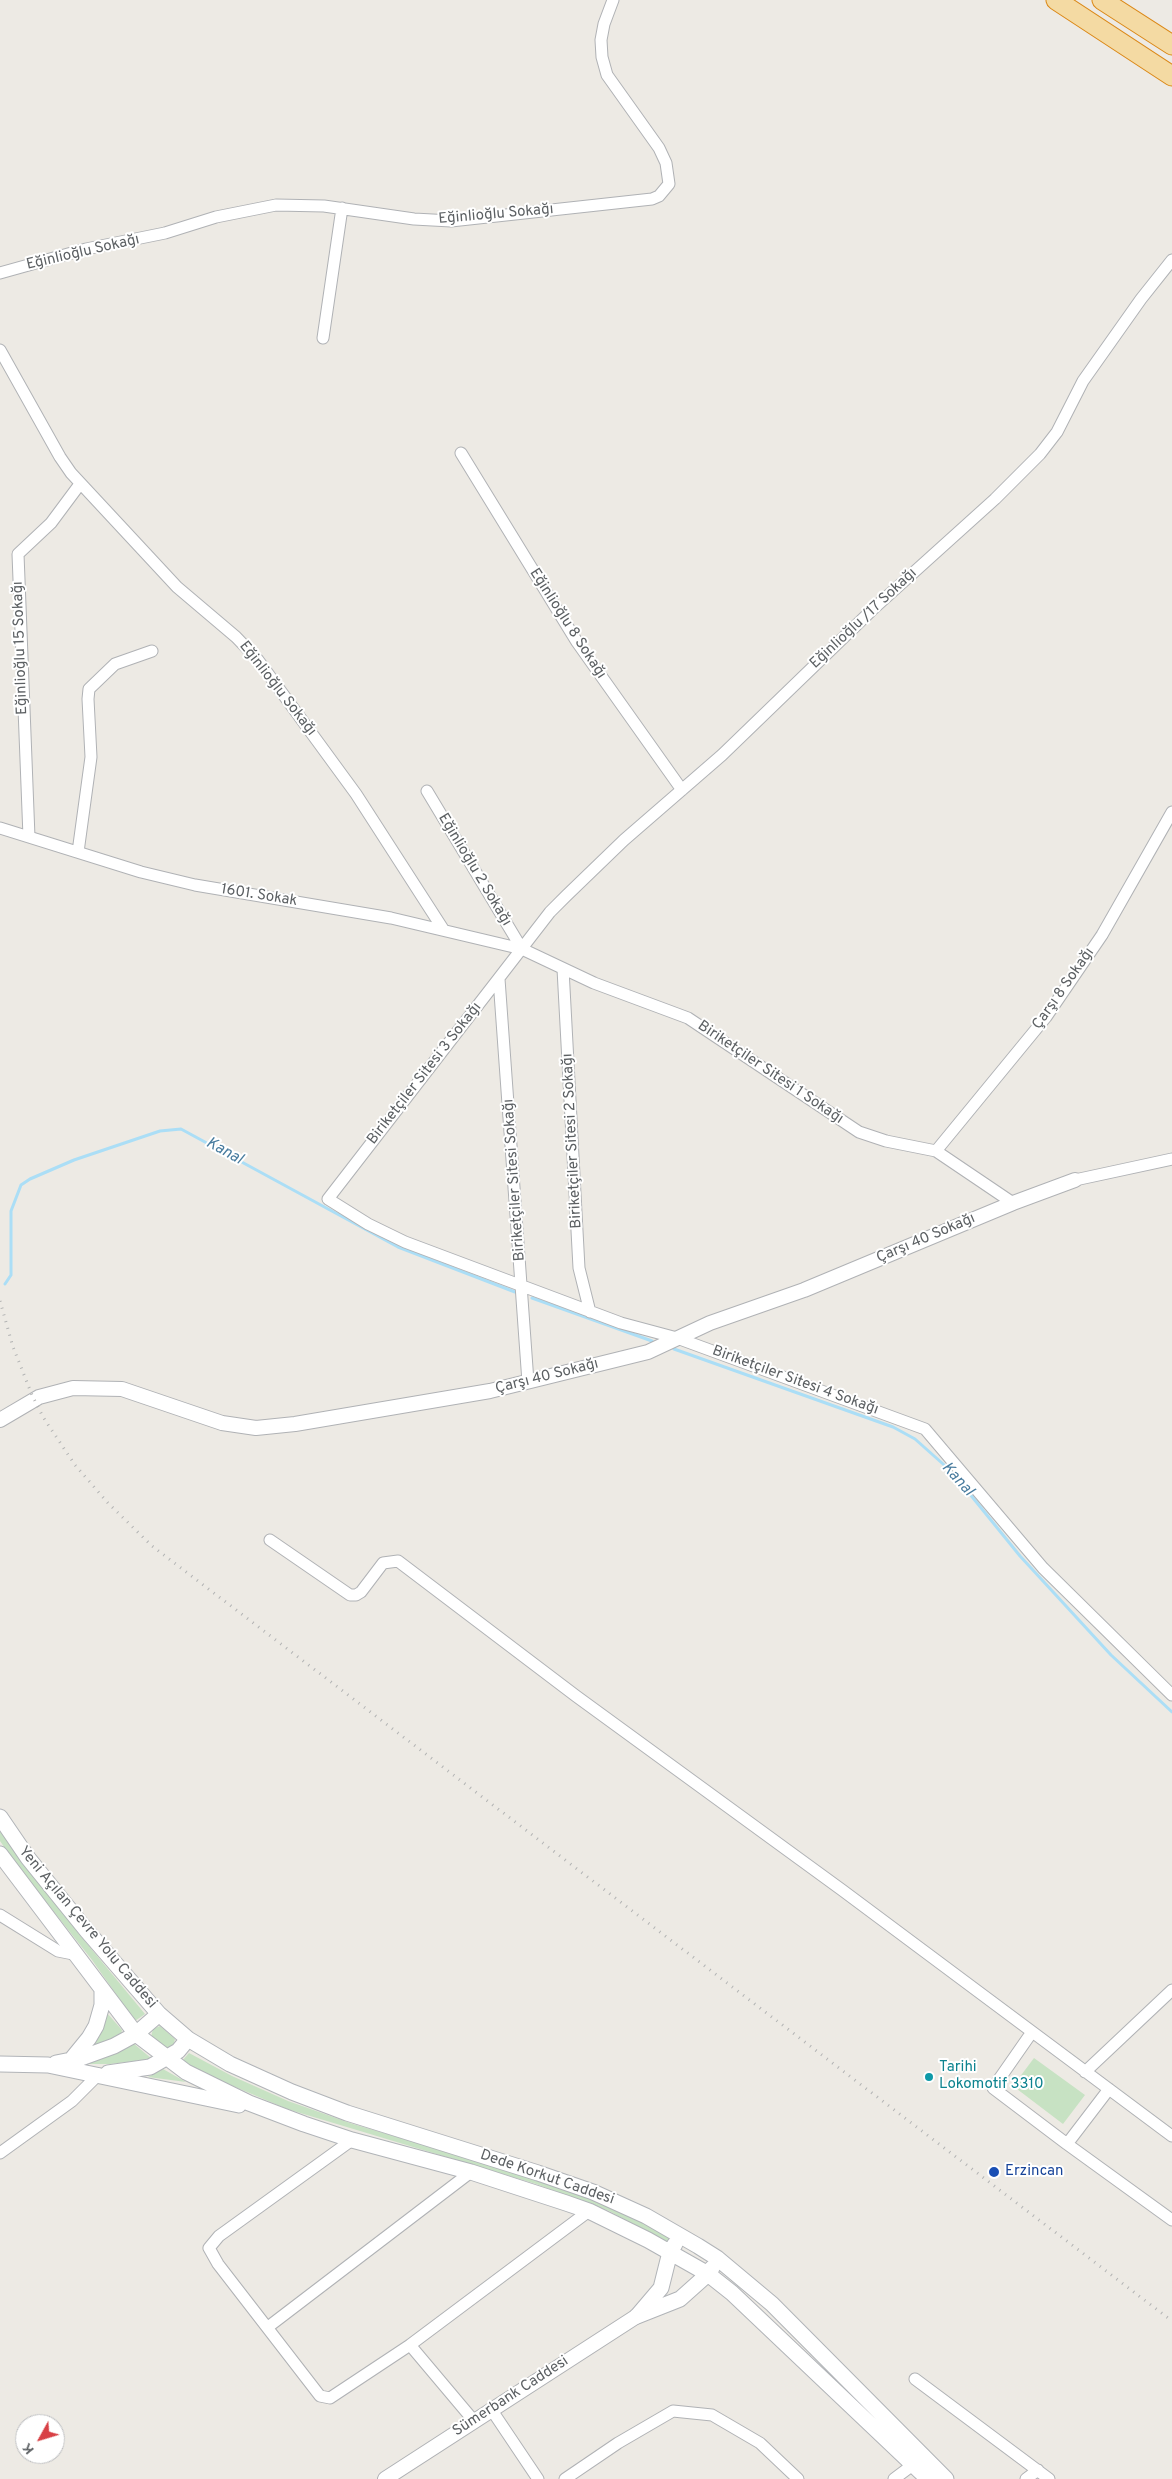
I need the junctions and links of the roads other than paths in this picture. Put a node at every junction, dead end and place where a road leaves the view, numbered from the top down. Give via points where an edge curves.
1 (613, 0) edge
2 (1056, 0) edge
3 (1102, 0) edge
4 (1172, 45) edge
5 (1172, 76) edge
6 (342, 208) junction
7 (1172, 260) edge
8 (0, 273) edge
9 (323, 338) dead end
10 (0, 350) edge
11 (461, 453) dead end
12 (80, 484) junction
13 (152, 651) dead end
14 (682, 790) junction
15 (427, 791) dead end
16 (1172, 812) edge
17 (0, 828) edge
18 (28, 837) junction
19 (78, 852) junction
20 (443, 929) junction
21 (522, 949) junction
22 (563, 969) junction
23 (499, 979) junction
24 (936, 1151) junction
25 (1172, 1159) edge
26 (1075, 1180) joint
27 (328, 1199) joint
28 (1013, 1203) junction
29 (523, 1286) junction
30 (590, 1312) junction
31 (678, 1338) junction
32 (528, 1382) junction
33 (0, 1420) edge
34 (270, 1540) dead end
35 (1172, 1695) edge
36 (0, 1816) edge
37 (0, 1854) edge
38 (0, 1916) edge
39 (78, 1955) junction
40 (102, 1990) junction
41 (1172, 1990) edge
42 (159, 2014) junction
43 (1032, 2032) junction
44 (136, 2034) junction
45 (188, 2039) junction
46 (167, 2059) junction
47 (70, 2060) junction
48 (0, 2064) edge
49 (48, 2065) junction
50 (1085, 2072) junction
51 (99, 2074) junction
52 (1109, 2089) junction
53 (274, 2113) junction
54 (1172, 2136) edge
55 (352, 2140) junction
56 (1068, 2144) junction
57 (0, 2153) edge
58 (471, 2172) junction
59 (589, 2211) junction
60 (1172, 2220) edge
61 (680, 2235) junction
62 (670, 2252) junction
63 (717, 2258) junction
64 (708, 2274) junction
65 (638, 2316) junction
66 (268, 2327) junction
67 (410, 2345) junction
68 (915, 2379) dead end
69 (491, 2409) junction
70 (474, 2421) junction
71 (914, 2464) junction
72 (1038, 2470) junction
73 (385, 2479) edge
74 (538, 2479) edge
75 (565, 2479) edge
76 (798, 2479) edge
77 (894, 2479) edge
78 (928, 2479) edge
79 (946, 2479) edge
80 (1026, 2479) edge
81 (1049, 2479) edge

1 - 6 street, Eğinlioğlu Sokağı via 604,24 602,57 607,74 666,163 669,184 659,196 451,221
2 - 5 highway
3 - 4 highway
6 - 8 street, Eğinlioğlu Sokağı via 298,204 210,218 164,233 86,249
6 - 9 street
7 - 14 street, Eğinlioğlu /17 Sokağı via 1083,381 1057,432 1040,454
10 - 12 street, Eğinlioğlu Sokağı via 60,457
11 - 14 street, Eğinlioğlu 8 Sokağı via 577,642
12 - 18 street, Eğinlioğlu 15 Sokağı via 51,523 18,554
12 - 20 street, Eğinlioğlu Sokağı via 177,586 258,660 356,794
13 - 19 street via 115,664 89,689 91,757
14 - 21 street, Eğinlioğlu /17 Sokağı via 566,896
15 - 21 street, Eğinlioğlu 2 Sokağı
16 - 24 street, Çarşı 8 Sokağı via 1102,935 1046,1017
17 - 18 street, 1601. Sokak
18 - 19 street, 1601. Sokak
19 - 20 street, 1601. Sokak via 195,885
20 - 21 street, 1601. Sokak
21 - 22 street, Biriketçiler Sitesi 1 Sokağı
21 - 23 street, Biriketçiler Sitesi 3 Sokağı
22 - 24 street, Biriketçiler Sitesi 1 Sokağı via 697,1022 859,1132
22 - 30 street, Biriketçiler Sitesi 2 Sokağı via 579,1268
23 - 27 street, Biriketçiler Sitesi 3 Sokağı
23 - 29 street, Biriketçiler Sitesi Sokağı
24 - 28 street, Biriketçiler Sitesi 1 Sokağı
25 - 26 street
26 - 28 street, Çarşı 40 Sokağı
27 - 29 street, Biriketçiler Sitesi 4 Sokağı via 388,1234
28 - 31 street, Çarşı 40 Sokağı via 813,1286 710,1322
29 - 30 street, Biriketçiler Sitesi 4 Sokağı
29 - 32 street, Biriketçiler Sitesi Sokağı
30 - 31 street, Biriketçiler Sitesi 4 Sokağı
31 - 32 street, Çarşı 40 Sokağı via 641,1355
31 - 35 street, Biriketçiler Sitesi 4 Sokağı via 925,1429 1043,1568
32 - 33 street, Çarşı 40 Sokağı via 471,1395 256,1428 222,1423 122,1389 73,1388 40,1398
34 - 43 street via 350,1595 361,1592 383,1562 398,1561
36 - 42 main road, Yeni Açılan Çevre Yolu Caddesi via 41,1875
37 - 39 main road, Yeni Açılan Çevre Yolu Caddesi
38 - 39 street via 58,1951
39 - 40 main road, Yeni Açılan Çevre Yolu Caddesi
40 - 44 main road, Yeni Açılan Çevre Yolu Caddesi
40 - 47 main road via 96,2026 90,2038
41 - 50 street
42 - 44 main road, Dede Korkut Caddesi
42 - 45 main road, Dede Korkut Caddesi
43 - 50 street
43 - 56 street via 993,2088
44 - 46 main road, Dede Korkut Caddesi
44 - 47 main road, Dede Korkut Caddesi via 114,2046
45 - 46 main road, Dede Korkut Caddesi
45 - 61 main road, Dede Korkut Caddesi via 261,2079 310,2100 570,2183 646,2216
46 - 51 main road, Dede Korkut Caddesi via 150,2067
46 - 53 main road, Dede Korkut Caddesi via 203,2081
47 - 49 main road, Dede Korkut Caddesi
48 - 49 main road, Dede Korkut Caddesi
49 - 51 main road, Dede Korkut Caddesi
50 - 52 street
51 - 53 main road, Dede Korkut Caddesi
51 - 57 street via 72,2101
52 - 54 street
52 - 56 street
53 - 55 main road, Dede Korkut Caddesi
55 - 58 main road, Dede Korkut Caddesi
55 - 66 street via 219,2236 209,2248
56 - 60 street
58 - 59 main road, Dede Korkut Caddesi
58 - 66 street
59 - 62 main road, Dede Korkut Caddesi
59 - 67 street
61 - 62 main road
61 - 63 main road, Dede Korkut Caddesi
62 - 64 main road, Dede Korkut Caddesi
62 - 65 main road via 661,2288
63 - 64 main road
63 - 79 main road, Dede Korkut Caddesi via 772,2304
64 - 65 main road via 680,2299
64 - 71 main road, Dede Korkut Caddesi via 759,2317
65 - 69 street, Sümerbank Caddesi
66 - 67 street via 320,2396 330,2398
67 - 70 street
68 - 72 street
69 - 70 street, Sümerbank Caddesi
69 - 74 street
70 - 73 street, Sümerbank Caddesi
71 - 77 street
71 - 78 main road, Dede Korkut Caddesi
72 - 80 street
72 - 81 street
75 - 76 street via 673,2411 712,2415 760,2443

